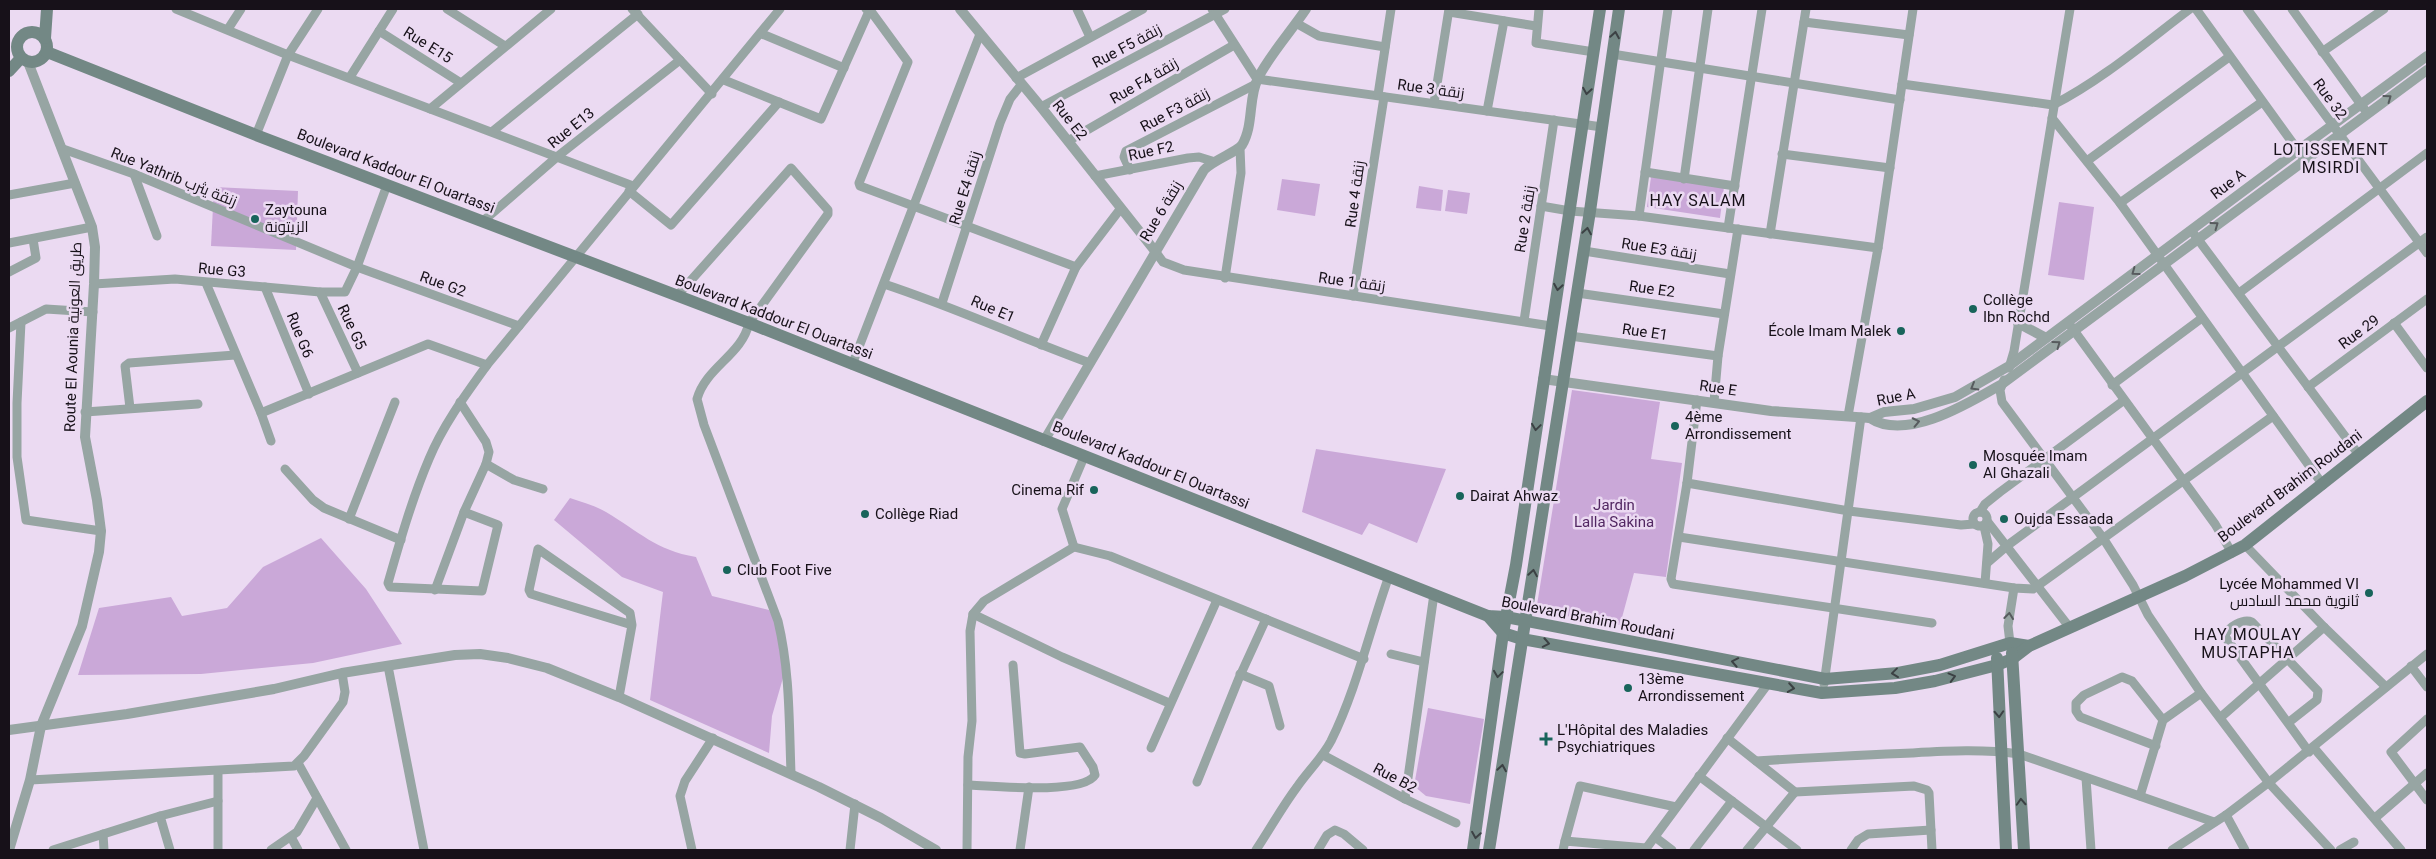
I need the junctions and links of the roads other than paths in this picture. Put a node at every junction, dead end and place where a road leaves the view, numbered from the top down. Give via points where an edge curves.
1 (45, 9) edge
2 (176, 9) edge
3 (241, 9) edge
4 (318, 9) edge
5 (393, 9) edge
6 (447, 9) edge
7 (551, 9) edge
8 (780, 9) edge
9 (869, 9) edge
10 (960, 9) edge
11 (1077, 9) edge
12 (1143, 9) edge
13 (1225, 9) edge
14 (1306, 9) edge
15 (1391, 9) edge
16 (1539, 9) edge
17 (1600, 9) edge
18 (1619, 9) edge
19 (1668, 9) edge
20 (1708, 9) edge
21 (1762, 9) edge
22 (1806, 9) edge
23 (1913, 9) edge
24 (2070, 9) edge
25 (2190, 9) edge
26 (2196, 9) edge
27 (2247, 9) edge
28 (2292, 9) edge
29 (2384, 9) edge
30 (1449, 10) edge
31 (1213, 11) edge
32 (635, 12) edge
33 (1504, 21) junction
34 (1804, 22) junction
35 (1296, 23) junction
36 (1536, 26) junction
37 (228, 29) junction
38 (379, 31) junction
39 (30, 32) junction
40 (762, 34) junction
41 (980, 34) junction
42 (1909, 35) junction
43 (45, 38) junction
44 (1090, 38) junction
45 (1234, 45) junction
46 (505, 46) junction
47 (1385, 47) junction
48 (17, 49) edge
49 (47, 52) junction
50 (1594, 52) junction
51 (2322, 52) junction
52 (1612, 54) junction
53 (288, 55) junction
54 (2427, 56) edge
55 (2229, 57) junction
56 (680, 60) junction
57 (1660, 62) junction
58 (844, 68) junction
59 (1699, 68) junction
60 (9, 70) edge
61 (2427, 70) edge
62 (1752, 76) junction
63 (350, 77) junction
64 (724, 80) junction
65 (1019, 81) junction
66 (1257, 81) junction
67 (461, 83) junction
68 (1794, 83) junction
69 (1902, 84) junction
70 (712, 94) junction
71 (1381, 96) junction
72 (1900, 100) junction
73 (779, 102) junction
74 (2262, 102) junction
75 (1434, 103) junction
76 (2053, 104) junction
77 (2361, 104) junction
78 (1041, 107) junction
79 (430, 109) junction
80 (1487, 111) junction
81 (2368, 113) junction
82 (2052, 118) junction
83 (1554, 120) junction
84 (1582, 124) junction
85 (1602, 127) junction
86 (2336, 130) junction
87 (493, 131) junction
88 (256, 135) junction
89 (1068, 141) junction
90 (1240, 148) junction
91 (63, 149) junction
92 (2297, 150) junction
93 (2427, 153) edge
94 (1782, 154) junction
95 (558, 156) junction
96 (2305, 160) junction
97 (1212, 161) junction
98 (2087, 161) junction
99 (1890, 168) junction
100 (1130, 170) junction
101 (1645, 172) junction
102 (134, 174) junction
103 (1095, 176) junction
104 (1684, 178) junction
105 (75, 183) junction
106 (387, 185) junction
107 (1735, 186) junction
108 (631, 188) junction
109 (2378, 188) junction
110 (9, 195) edge
111 (2120, 203) junction
112 (914, 206) junction
113 (1541, 206) junction
114 (1121, 208) junction
115 (1570, 211) junction
116 (1590, 211) junction
117 (1639, 216) junction
118 (482, 222) junction
119 (967, 226) junction
120 (92, 227) junction
121 (1728, 228) junction
122 (1738, 229) junction
123 (2190, 230) junction
124 (1770, 234) junction
125 (157, 236) dead end
126 (2427, 237) edge
127 (2197, 238) junction
128 (33, 239) junction
129 (9, 243) edge
130 (2419, 243) junction
131 (1878, 248) junction
132 (1155, 251) junction
133 (1584, 251) junction
134 (2427, 253) edge
135 (575, 258) junction
136 (2160, 260) junction
137 (357, 267) junction
138 (1076, 267) junction
139 (9, 272) edge
140 (1730, 274) junction
141 (1225, 278) junction
142 (206, 283) junction
143 (94, 284) junction
144 (884, 284) junction
145 (265, 287) junction
146 (320, 292) junction
147 (1576, 293) junction
148 (2239, 293) junction
149 (676, 296) junction
150 (1354, 296) junction
151 (2427, 299) edge
152 (942, 303) junction
153 (93, 312) junction
154 (1724, 314) junction
155 (2202, 318) junction
156 (1524, 321) junction
157 (21, 322) junction
158 (2068, 322) junction
159 (748, 323) junction
160 (2018, 323) junction
161 (2394, 324) junction
162 (519, 326) junction
163 (1551, 326) junction
164 (9, 328) edge
165 (2074, 331) junction
166 (1570, 336) junction
167 (2046, 338) junction
168 (1041, 345) junction
169 (2277, 347) junction
170 (235, 355) junction
171 (1718, 356) junction
172 (1090, 363) junction
173 (487, 365) junction
174 (852, 365) junction
175 (2010, 366) junction
176 (2427, 368) edge
177 (358, 373) junction
178 (2240, 373) junction
179 (1543, 379) junction
180 (1563, 383) junction
181 (2002, 384) junction
182 (2112, 385) junction
183 (2308, 388) junction
184 (309, 394) junction
185 (1697, 400) junction
186 (2124, 401) junction
187 (2427, 401) edge
188 (395, 402) dead end
189 (460, 402) junction
190 (1714, 402) junction
191 (13, 403) edge
192 (198, 404) dead end
193 (130, 408) junction
194 (86, 412) junction
195 (261, 413) junction
196 (1848, 416) junction
197 (2273, 416) junction
198 (1866, 418) junction
199 (2153, 438) junction
200 (1044, 440) junction
201 (271, 441) dead end
202 (2359, 455) junction
203 (1084, 457) junction
204 (2044, 460) junction
205 (486, 464) junction
206 (285, 469) dead end
207 (2183, 479) junction
208 (1687, 482) junction
209 (2323, 485) junction
210 (543, 489) dead end
211 (2071, 498) junction
212 (1849, 510) junction
213 (464, 512) junction
214 (1980, 512) junction
215 (348, 519) junction
216 (1982, 524) junction
217 (101, 531) junction
218 (1679, 536) junction
219 (2102, 538) junction
220 (400, 540) junction
221 (2008, 544) junction
222 (2245, 545) junction
223 (1074, 547) junction
224 (2232, 553) junction
225 (1842, 562) junction
226 (1988, 563) junction
227 (1388, 576) junction
228 (1985, 583) junction
229 (2039, 586) junction
230 (2014, 588) junction
231 (435, 590) junction
232 (1434, 594) junction
233 (2139, 598) junction
234 (1216, 600) junction
235 (1835, 608) junction
236 (972, 614) junction
237 (1488, 616) junction
238 (1506, 617) junction
239 (1266, 619) junction
240 (1526, 622) junction
241 (1932, 623) dead end
242 (632, 625) junction
243 (2324, 627) junction
244 (2070, 628) junction
245 (1503, 633) junction
246 (1522, 639) junction
247 (1624, 641) junction
248 (2010, 643) junction
249 (2029, 646) junction
250 (1997, 648) junction
251 (1391, 654) dead end
252 (2427, 654) edge
253 (1618, 656) junction
254 (1364, 659) junction
255 (2012, 659) junction
256 (2288, 660) junction
257 (1424, 662) junction
258 (1013, 665) dead end
259 (1997, 665) junction
260 (388, 666) junction
261 (2411, 666) junction
262 (342, 673) junction
263 (1240, 674) junction
264 (1825, 679) junction
265 (1767, 684) junction
266 (2260, 685) junction
267 (2386, 687) junction
268 (2427, 687) edge
269 (2202, 692) junction
270 (1822, 693) junction
271 (619, 697) junction
272 (1169, 703) junction
273 (2221, 717) junction
274 (2427, 719) edge
275 (2164, 720) junction
276 (2288, 723) junction
277 (40, 726) junction
278 (1280, 726) dead end
279 (9, 730) edge
280 (713, 738) junction
281 (1727, 738) junction
282 (2156, 746) junction
283 (1150, 748) dead end
284 (2311, 750) junction
285 (2001, 752) junction
286 (2019, 754) junction
287 (1323, 755) junction
288 (1756, 761) junction
289 (298, 763) junction
290 (218, 771) junction
291 (791, 773) junction
292 (2427, 773) edge
293 (1699, 776) junction
294 (2086, 778) junction
295 (30, 780) junction
296 (1197, 782) dead end
297 (2269, 783) junction
298 (2414, 784) junction
299 (968, 785) junction
300 (1030, 787) junction
301 (1795, 792) junction
302 (2140, 796) junction
303 (317, 798) junction
304 (1405, 799) junction
305 (2427, 800) edge
306 (218, 801) junction
307 (1732, 801) junction
308 (855, 804) junction
309 (1676, 807) junction
310 (2226, 815) junction
311 (160, 816) junction
312 (2375, 818) junction
313 (1456, 822) dead end
314 (2214, 822) junction
315 (1765, 826) junction
316 (1931, 830) junction
317 (103, 834) junction
318 (291, 837) junction
319 (1655, 837) junction
320 (2354, 842) dead end
321 (1564, 846) edge
322 (1645, 849) edge
323 (9, 850) edge
324 (53, 850) edge
325 (104, 850) edge
326 (170, 850) edge
327 (218, 850) edge
328 (271, 850) edge
329 (298, 850) edge
330 (346, 850) edge
331 (424, 850) edge
332 (692, 850) edge
333 (850, 850) edge
334 (936, 850) edge
335 (967, 850) edge
336 (1020, 850) edge
337 (1256, 850) edge
338 (1318, 850) edge
339 (1363, 850) edge
340 (1473, 850) edge
341 (1489, 850) edge
342 (1672, 850) edge
343 (1694, 850) edge
344 (1747, 850) edge
345 (1797, 850) edge
346 (1851, 850) edge
347 (1932, 850) edge
348 (2006, 850) edge
349 (2024, 850) edge
350 (2090, 850) edge
351 (2172, 850) edge
352 (2245, 850) edge
353 (2331, 850) edge
354 (2340, 850) edge
355 (2401, 850) edge

1 - 39 main road
1 - 43 main road
2 - 37 street
3 - 37 street
4 - 53 street
5 - 38 street
6 - 46 street
7 - 46 street
8 - 40 street
9 - 58 street
9 - 112 street via 908,62 859,185
10 - 41 street, Rue E2
11 - 44 street
12 - 44 street
13 - 31 street, Rue F5 زنقة
14 - 35 street
15 - 47 street, Rue 4 زنقة
16 - 36 street
17 - 50 main road
52 -> 18 main road
19 - 57 street
20 - 59 street
21 - 62 street
22 - 34 street
23 - 42 street
24 - 76 street
25 - 76 street via 2124,58
26 - 55 street
27 - 86 street, Rue 32
28 - 51 street
29 - 51 street
30 - 33 street
30 - 75 street
31 - 45 street
31 - 78 street, Rue F5 زنقة
32 - 56 street
32 - 87 street
33 - 36 street
33 - 80 street
34 - 42 street
34 - 68 street
35 - 47 street via 1319,36
35 - 66 street
36 - 50 street via 1535,41 1538,44
37 - 53 street
38 - 63 street
38 - 67 street, Rue E15
39 - 43 main road
39 - 48 main road via 20,37
40 - 58 street
40 - 64 street
41 - 65 street, Rue E2
41 - 112 street
42 - 69 street
43 - 49 main road
44 - 65 street
45 - 66 street
45 - 89 street, Rue F4 زنقة
46 - 67 street
47 - 71 street, Rue 4 زنقة
48 - 49 main road via 39,60
48 - 60 main road
48 - 91 street, Route El Aounia طريق العونية
49 - 88 main road, Boulevard Kaddour El Ouartassi
50 -> 84 main road
51 - 77 street
52 - 57 street
52 - 85 main road
53 - 63 street
53 - 88 street
54 - 77 street, Rue A
55 - 74 street
55 - 98 street
56 - 70 street
56 - 95 street, Rue E13
57 - 59 street
57 - 101 street
58 - 73 street via 821,119
59 - 62 street
59 - 104 street
81 -> 61 street, Rue A
62 - 68 street
62 - 107 street
63 - 79 street
64 - 70 street
64 - 73 street
65 - 78 street, Rue E2
65 - 119 street, Rue E4 زنقة via 1005,109
66 - 71 street, Rue 3 زنقة
66 - 90 street via 1248,130
66 - 100 street, Rue F3 زنقة via 1126,151 1124,157
67 - 79 street
68 - 72 street
68 - 94 street
69 - 72 street
69 - 76 street
70 - 108 street
71 - 75 street, Rue 3 زنقة
71 - 150 street, Rue 4 زنقة
72 - 99 street
73 - 108 street via 671,226
74 - 92 street
74 - 111 street
75 - 80 street, Rue 3 زنقة
76 - 82 street
77 - 81 street
77 - 86 street, Rue A
78 - 89 street, Rue E2
79 - 87 street
80 - 83 street, Rue 3 زنقة
81 - 86 street, Rue A
82 - 98 street
82 - 160 street
83 - 84 street, Rue 3 زنقة
83 - 113 street, Rue 2 زنقة
84 - 85 street, Rue 3 زنقة
84 - 115 main road
85 - 116 main road
86 - 92 street, Rue A
86 - 96 street, Rue A
86 - 109 street, Rue 32
87 - 95 street
88 - 106 main road, Boulevard Kaddour El Ouartassi
89 - 103 street, Rue E2
90 - 97 street, Rue 6 زنقة
90 - 141 street via 1241,173
91 - 102 street, Rue Yathrib زنقة يثرب
91 - 105 street, Route El Aounia طريق العونية
92 - 96 street
92 - 123 street, Rue A
93 - 109 street
94 - 99 street
94 - 124 street
95 - 108 street
95 - 118 street, Rue E13
127 -> 96 street, Rue A
97 - 100 street, Rue F2 via 1188,158
97 - 132 street, Rue 6 زنقة
98 - 111 street
99 - 131 street
100 - 103 street, Rue F2
101 - 104 street
101 - 117 street
102 - 125 street
102 - 137 street, Rue Yathrib زنقة يثرب
103 - 114 street, Rue E2
104 - 107 street
105 - 110 street
105 - 120 street, Route El Aounia طريق العونية
106 - 118 main road, Boulevard Kaddour El Ouartassi
106 - 137 street
107 - 121 street
108 - 135 street
109 - 130 street, Rue 32
109 - 148 street
111 - 136 street
112 - 119 street
112 - 144 street
113 - 115 street
113 - 156 street, Rue 2 زنقة
114 - 132 street, Rue E2
114 - 138 street
115 - 116 street
115 -> 163 main road
116 - 117 street
133 -> 116 main road
117 - 121 street
118 - 135 main road, Boulevard Kaddour El Ouartassi
119 - 138 street
119 - 152 street, Rue E4 زنقة
120 - 128 street
120 - 143 street, Route El Aounia طريق العونية
121 - 122 street
122 - 124 street
122 - 140 street
123 - 127 street
123 - 136 street, Rue A
124 - 131 street
126 - 130 street
127 - 136 street, Rue A
127 - 148 street
128 - 129 street
128 - 139 street via 36,258
130 - 134 street, Rue 32
130 - 169 street
131 - 196 street
132 - 141 street, Rue 1 زنقة via 1163,262 1172,267
132 - 172 street, Rue 6 زنقة
133 - 140 street, Rue E3 زنقة
133 - 147 main road
135 - 149 main road, Boulevard Kaddour El Ouartassi
135 - 162 street
136 - 155 street
136 -> 158 street, Rue A
136 - 165 street, Rue A
137 - 146 street, Rue G3 via 347,291
137 - 162 street, Rue G2
138 - 168 street
140 - 154 street
141 - 150 street, Rue 1 زنقة
142 - 143 street, Rue G3 via 175,279
142 - 145 street, Rue G3
142 - 170 street
143 - 153 street, Route El Aounia طريق العونية
144 - 152 street, Rue E1
144 - 174 street
145 - 146 street, Rue G3
145 - 184 street, Rue G6
146 - 177 street, Rue G5
147 - 154 street, Rue E2
147 - 166 main road
148 - 169 street
149 - 159 main road, Boulevard Kaddour El Ouartassi
149 - 159 street via 792,167 829,212
150 - 156 street, Rue 1 زنقة
151 - 161 street, Rue 29
152 - 168 street, Rue E1
153 - 157 street via 52,308
153 - 194 street, Route El Aounia طريق العونية
154 - 171 street
155 - 178 street
155 - 182 street
156 - 163 street, Rue 1 زنقة
157 - 164 street
157 - 191 street
158 - 165 street
158 - 167 street, Rue A
159 - 174 main road, Boulevard Kaddour El Ouartassi
159 - 291 street via 742,341 711,373 697,399 778,621 786,653
160 - 167 street
160 - 175 street
161 - 176 street
161 - 183 street, Rue 29
162 - 173 street
163 - 179 main road
181 -> 165 street, Rue A
165 - 182 street
166 - 171 street, Rue E1
166 - 180 main road
167 - 175 street, Rue A
168 - 172 street, Rue E1
169 - 178 street
169 - 183 street
170 - 193 street via 129,362 125,366
170 - 195 street
171 - 190 street
172 - 200 street, Rue 6 زنقة
173 - 177 street via 428,344
173 - 189 street
174 - 200 main road, Boulevard Kaddour El Ouartassi
175 - 181 street
175 -> 198 street, Rue A via 1955,397
177 - 184 street
178 - 197 street
178 - 199 street
179 - 180 street, Rue E
179 -> 238 main road
180 - 185 street, Rue E
240 -> 180 main road
198 -> 181 street, Rue A via 1881,425 1916,424 1958,408
181 - 204 street via 2002,402
182 - 186 street
183 - 202 street
184 - 195 street
185 - 190 street, Rue E
185 - 208 street
186 - 199 street
186 - 204 street
187 - 202 main road, Boulevard Brahim Roudani
188 - 215 street
189 - 205 street via 488,447
189 - 220 street via 429,457
190 - 196 street, Rue E via 1771,411
191 - 217 street via 26,520
192 - 193 street
193 - 194 street
194 - 217 street, Route El Aounia طريق العونية via 85,437
195 - 201 street
196 - 198 street, Rue E
197 - 207 street
197 - 209 street
198 - 212 street
199 - 207 street
199 - 211 street
200 - 203 main road, Boulevard Kaddour El Ouartassi
202 - 209 main road, Boulevard Brahim Roudani
203 - 223 street via 1062,509
203 - 227 main road, Boulevard Kaddour El Ouartassi
204 - 211 street
204 - 214 street via 1985,504
205 - 210 street via 514,480
205 - 213 street
206 - 215 street via 313,500
207 - 219 street
207 - 224 street
208 - 212 street
208 - 218 street
209 - 222 main road, Boulevard Brahim Roudani
211 - 219 street
211 - 221 street
212 - 216 street via 1961,525
212 - 225 street
213 - 231 street
213 - 231 street via 498,526 483,590
214 - 216 street via 1986,514
214 - 216 street via 1974,515
215 - 220 street
216 - 221 street
216 - 226 street via 1987,534
217 - 277 street, Route El Aounia طريق العونية via 96,570 82,626
218 - 225 street
218 - 235 street via 1671,579 1676,585
219 - 229 street
219 - 233 street
220 - 231 street via 389,586
221 - 226 street
221 - 229 street
222 - 224 main road, Boulevard Brahim Roudani
222 - 243 street
223 - 234 street via 1110,556
223 - 236 street via 984,601
224 - 233 main road, Boulevard Brahim Roudani
225 - 228 street
225 - 235 street
226 - 228 street
227 - 232 main road, Boulevard Kaddour El Ouartassi
227 - 254 street
228 - 230 street
229 - 230 street via 2033,589
229 - 244 street
248 -> 230 street via 2008,626
232 - 237 main road, Boulevard Kaddour El Ouartassi
232 - 257 street
233 - 244 main road, Boulevard Brahim Roudani
233 - 269 street
234 - 239 street
234 - 272 street
235 - 241 street
235 - 264 street
236 - 272 street
236 - 299 street via 972,721
237 - 238 main road, Boulevard Brahim Roudani
237 - 245 main road, Boulevard Brahim Roudani
238 - 240 main road, Boulevard Brahim Roudani
238 - 245 main road
239 - 254 street
239 - 263 street
240 - 246 main road
240 - 247 main road, Boulevard Brahim Roudani
242 - 242 street via 531,594 529,590 538,549 628,610
242 - 271 street
243 - 256 street
243 - 267 street
244 - 249 main road, Boulevard Brahim Roudani
245 - 246 main road, Boulevard Brahim Roudani
245 -> 340 main road
246 -> 253 main road, Boulevard Brahim Roudani
341 -> 246 main road
247 - 253 main road
264 -> 247 main road, Boulevard Brahim Roudani
248 - 249 main road
248 - 250 main road, Boulevard Brahim Roudani
248 - 255 main road
249 - 255 main road, Boulevard Brahim Roudani
250 - 259 main road
250 -> 264 main road, Boulevard Brahim Roudani via 1940,665 1898,673
251 - 257 street
252 - 261 street
253 - 265 main road, Boulevard Brahim Roudani
254 - 287 street
255 - 259 main road, Boulevard Brahim Roudani
255 - 286 main road
256 - 266 street
256 - 266 street via 2249,620 2229,629 2226,638
256 - 276 street via 2319,694 2317,700
257 - 304 street
258 - 300 street via 1020,753 1080,747 1095,771 1094,777 1074,787
270 -> 259 main road, Boulevard Brahim Roudani via 1895,688
259 -> 285 main road
260 - 262 street
260 - 271 street via 455,654 490,655 547,668
260 - 331 street
261 - 267 street
261 - 268 street
262 - 277 street via 274,689
262 - 289 street via 344,702
263 - 278 street via 1269,686
263 - 296 street
264 - 270 street
265 -> 270 main road, Boulevard Brahim Roudani
265 - 281 street
266 - 273 street
266 - 276 street
267 - 284 street
269 - 273 street
269 - 275 street
271 - 280 street
272 - 283 street
273 - 297 street
274 - 298 street via 2391,752
275 - 282 street
275 - 282 street via 2132,682 2122,677 2084,695 2076,703 2080,717
276 - 284 street
277 - 279 street
277 - 295 street, Route El Aounia طريق العونية
280 - 291 street
280 - 332 street via 689,773 680,796
281 - 288 street
281 - 293 street
282 - 302 street
284 - 297 street
284 - 312 street
285 - 286 street
285 - 288 street via 1930,752
285 - 348 main road
286 - 294 street
349 -> 286 main road
287 - 304 street, Rue B2
287 - 337 street via 1298,785
288 - 301 street
289 - 290 street via 288,767
289 - 303 street
290 - 295 street
290 - 306 street
291 - 308 street
292 - 298 street
293 - 307 street
293 - 309 street
294 - 302 street
294 - 350 street
295 - 323 street, Route El Aounia طريق العونية
297 - 310 street
297 - 353 street
298 - 305 street
298 - 312 street
299 - 300 street
299 - 335 street
300 - 336 street
301 - 315 street
301 - 316 street via 1921,787 1929,793
302 - 314 street
303 - 318 street
303 - 330 street
304 - 313 street, Rue B2
306 - 311 street
306 - 327 street
307 - 315 street
307 - 343 street
308 - 333 street
308 - 334 street
309 - 319 street
309 - 321 street via 1580,786
310 - 314 street
310 - 352 street
311 - 317 street
311 - 326 street
312 - 355 street
314 - 351 street
315 - 344 street
315 - 345 street
316 - 346 street via 1868,834
316 - 347 street
317 - 324 street
317 - 325 street
318 - 328 street
318 - 329 street
319 - 322 street
319 - 342 street
320 - 354 street
321 - 322 street
338 - 339 street via 1327,835 1335,830

